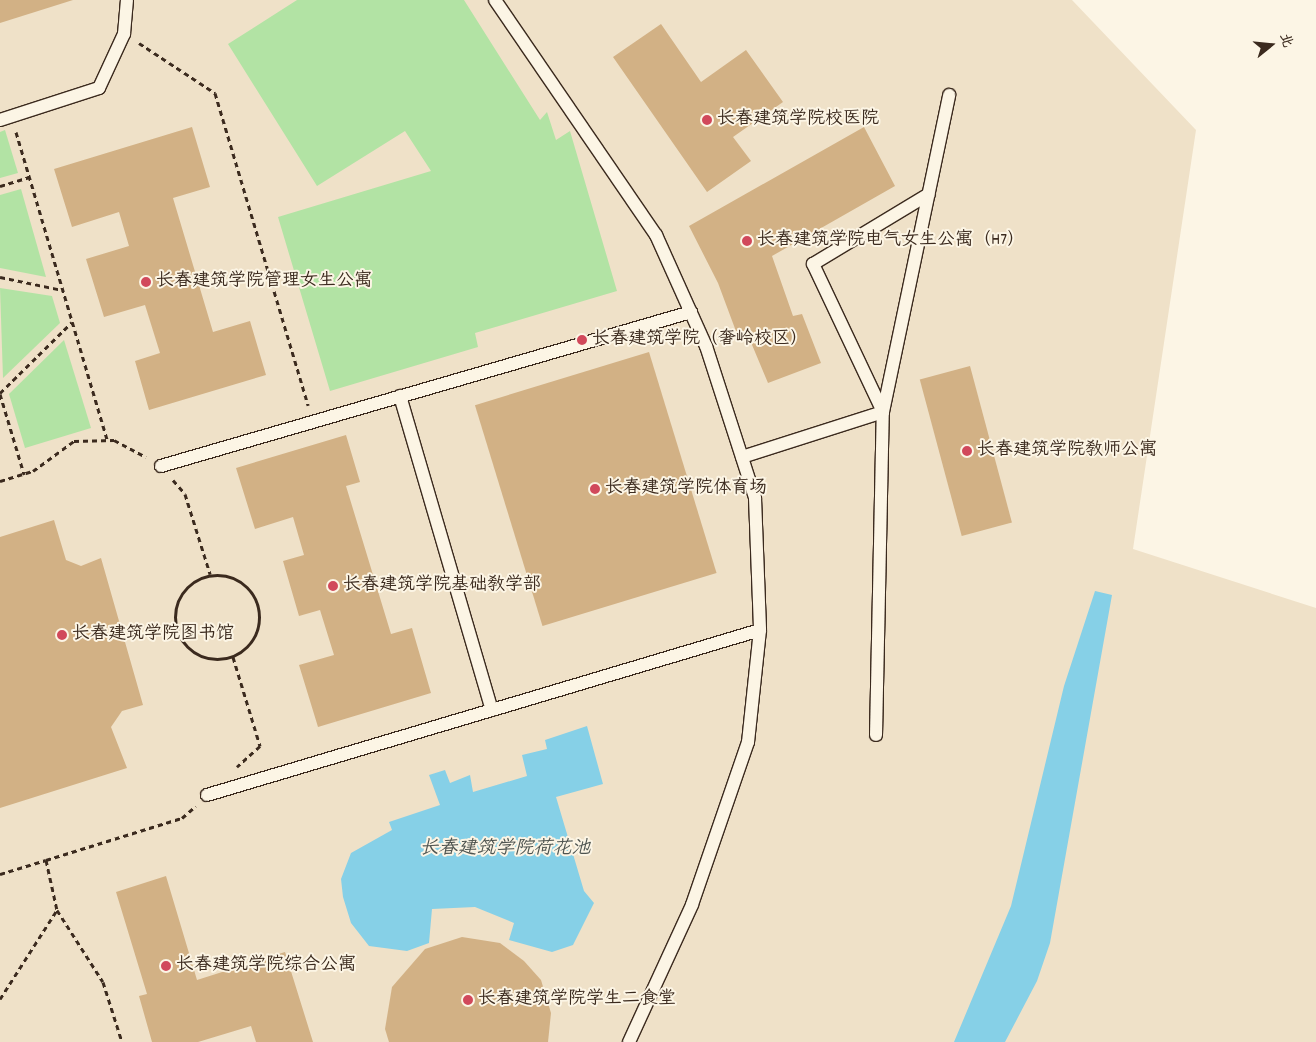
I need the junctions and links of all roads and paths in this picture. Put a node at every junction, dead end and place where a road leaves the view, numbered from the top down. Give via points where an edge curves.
1 (127, 0) edge
2 (495, 0) edge
3 (124, 34) junction
4 (949, 95) dead end
5 (6, 118) edge
6 (29, 177) junction
7 (0, 186) edge
8 (929, 194) junction
9 (0, 277) edge
10 (62, 290) junction
11 (691, 312) junction
12 (72, 322) junction
13 (0, 393) edge
14 (400, 396) junction
15 (883, 412) junction
16 (313, 422) junction
17 (107, 440) junction
18 (742, 457) junction
19 (161, 466) junction
20 (24, 474) junction
21 (0, 481) edge
22 (210, 574) junction
23 (760, 630) junction
24 (232, 657) junction
25 (492, 710) junction
26 (876, 734) dead end
27 (234, 770) dead end
28 (208, 795) joint
29 (46, 860) junction
30 (0, 874) edge
31 (58, 910) junction
32 (0, 999) edge
33 (122, 1042) edge
34 (629, 1042) edge

1 - 3 lane
2 - 11 lane via 656,235
3 - 5 lane via 98,88
3 - 16 path via 215,93
4 - 8 lane
5 - 6 path
6 - 7 path
6 - 10 path
8 - 15 lane
8 - 15 lane via 813,264
9 - 10 path
10 - 12 path
11 - 14 lane
11 - 18 lane via 706,346
12 - 13 path
12 - 17 path
13 - 20 path
14 - 16 lane
14 - 25 lane
15 - 18 lane
15 - 26 lane
16 - 19 lane
17 - 19 path via 114,440
17 - 20 path via 74,441
18 - 23 lane via 755,498
19 - 22 path via 185,494
20 - 21 path
22 - 24 path via 236,579 254,596 258,607 257,631 252,642
22 - 24 path via 186,587 178,599 176,627 181,640 204,658
23 - 25 lane
23 - 34 lane via 748,742 692,905
24 - 27 path via 260,746
25 - 28 lane
28 - 29 path via 182,818
29 - 30 path
29 - 31 path
31 - 32 path
31 - 33 path via 103,982

